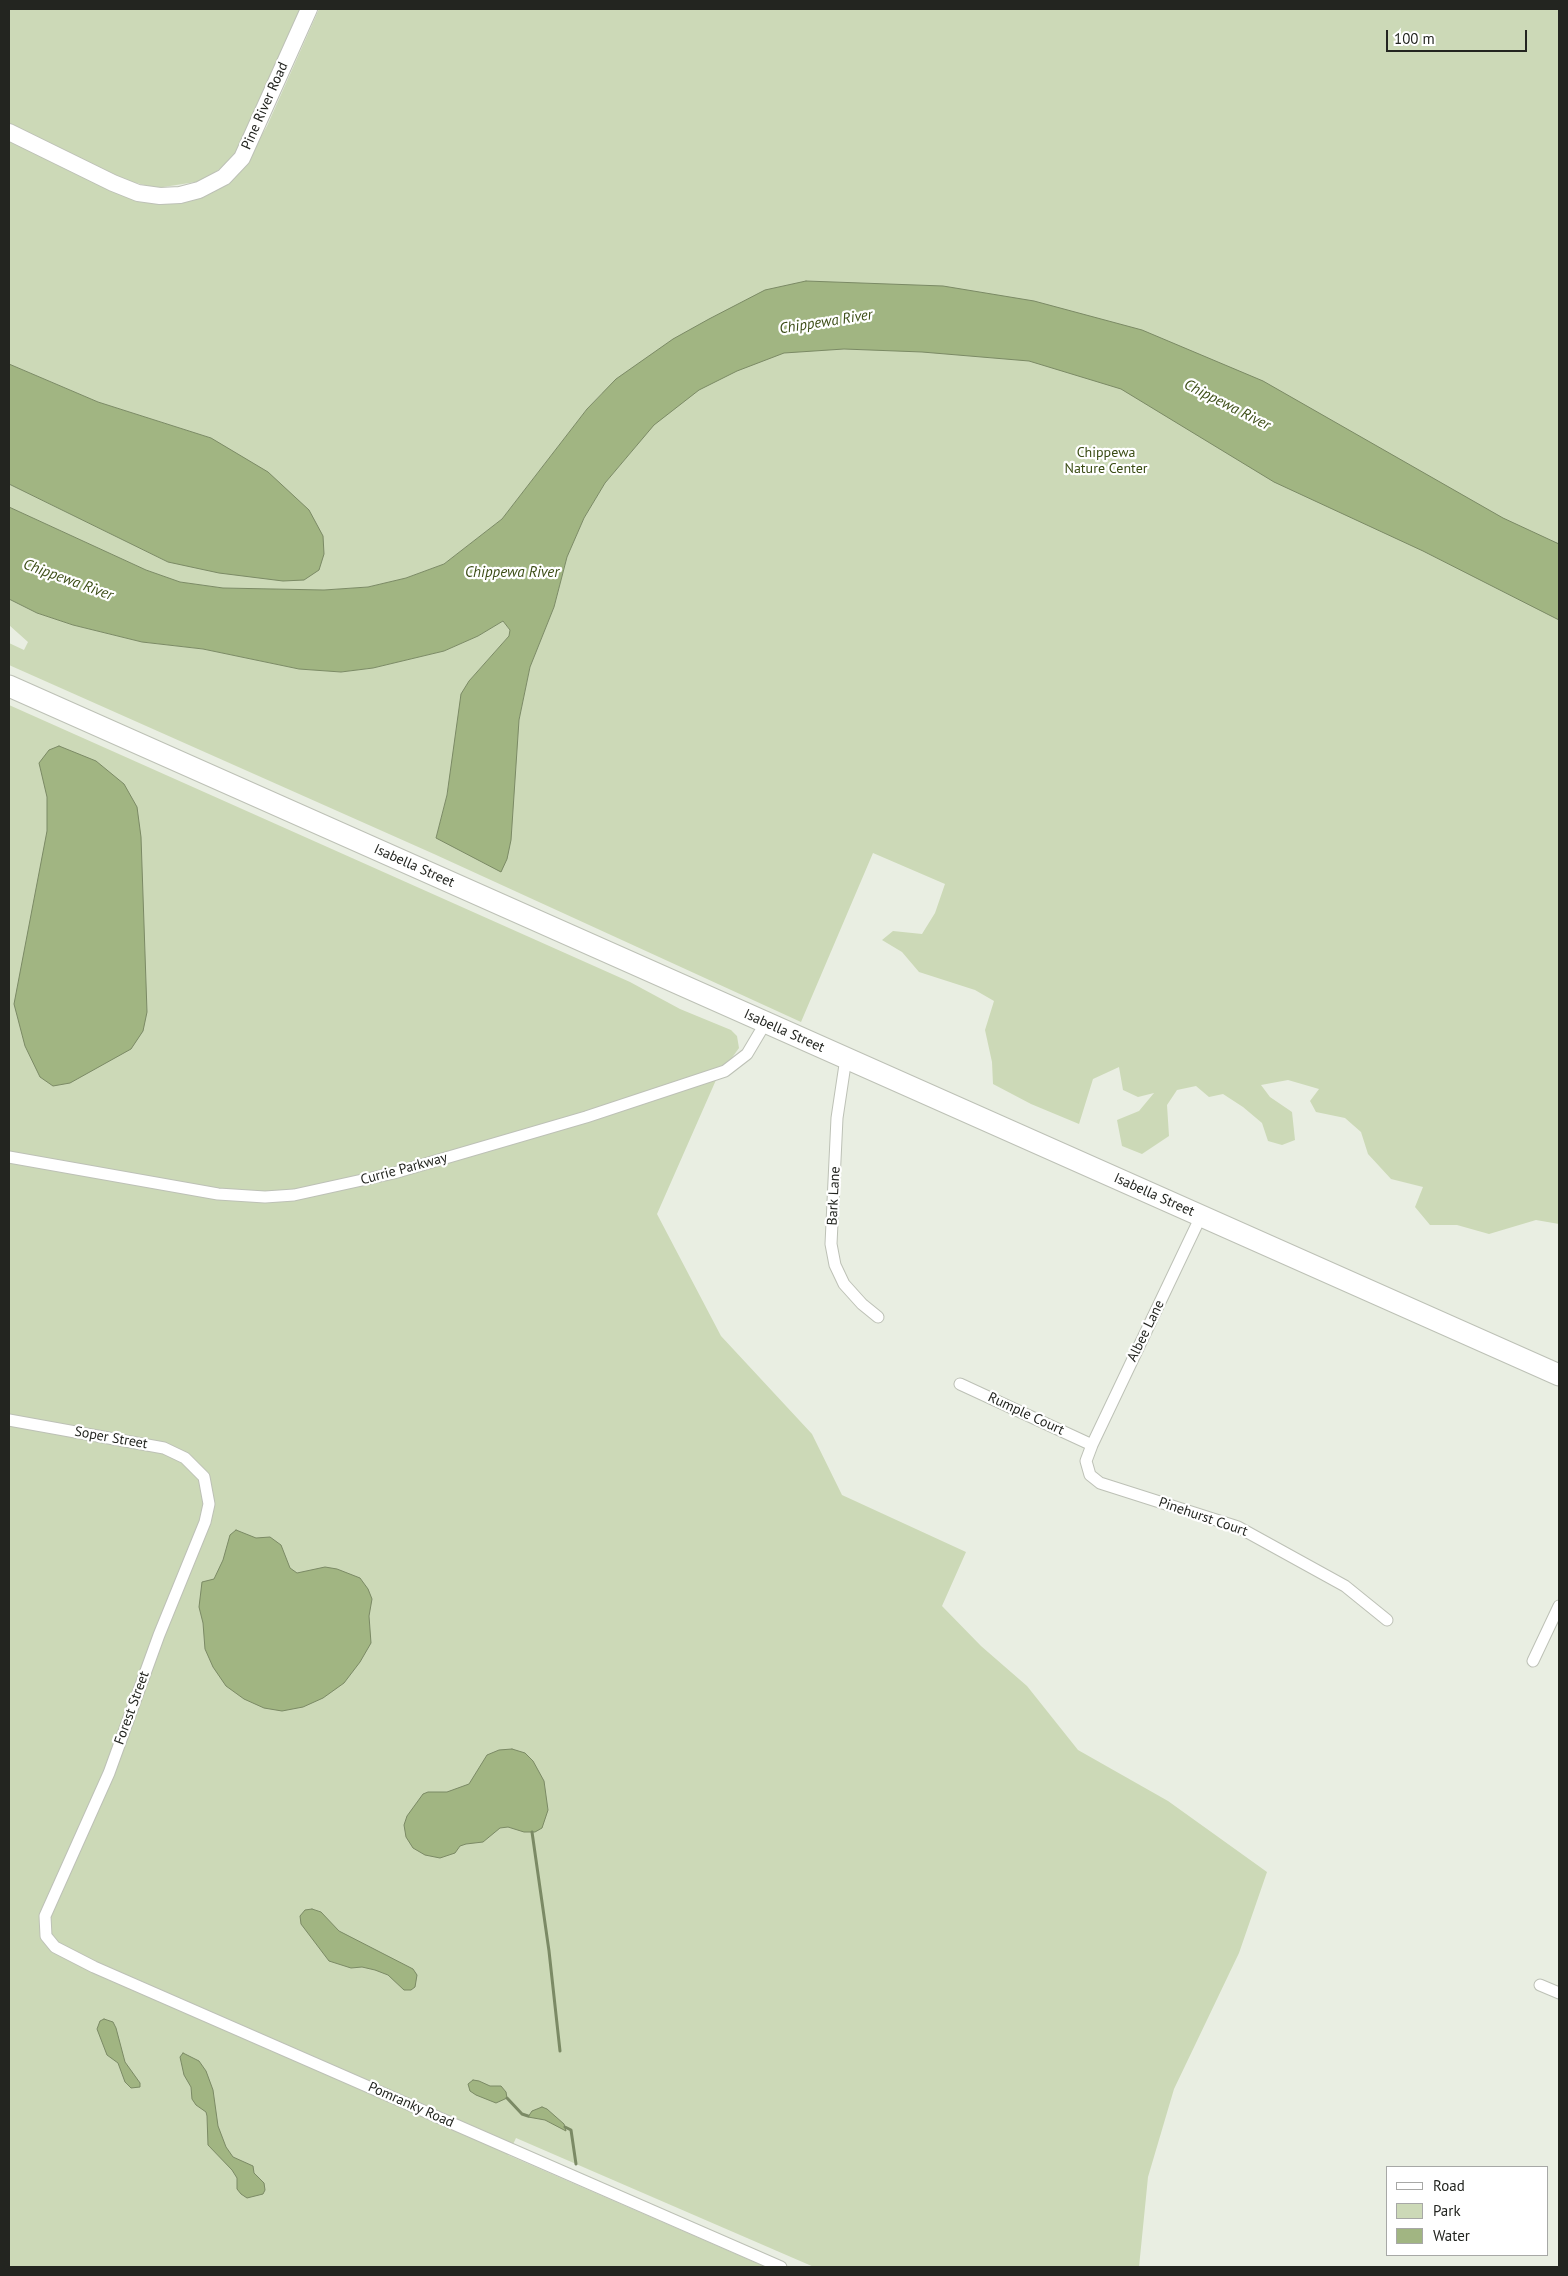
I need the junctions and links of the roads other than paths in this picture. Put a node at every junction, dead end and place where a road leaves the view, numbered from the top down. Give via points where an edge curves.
1 (309, 9) edge
2 (9, 132) edge
3 (9, 686) edge
4 (766, 1022) junction
5 (846, 1058) junction
6 (9, 1158) edge
7 (1201, 1216) junction
8 (878, 1317) dead end
9 (1559, 1375) edge
10 (960, 1384) dead end
11 (9, 1420) edge
12 (1092, 1445) junction
13 (204, 1478) joint
14 (1559, 1606) edge
15 (1387, 1620) dead end
16 (1533, 1661) dead end
17 (46, 1936) joint
18 (1540, 1985) dead end
19 (1559, 1993) edge
20 (781, 2267) edge

1 - 2 street, Pine River Road via 242,158 224,177 199,190 160,196 138,193
3 - 4 highway, Isabella Street
4 - 5 highway, Isabella Street
4 - 6 street, Currie Parkway via 747,1054 725,1071 586,1117 413,1168 303,1193 265,1197 218,1194
5 - 7 highway, Isabella Street
5 - 8 street, Bark Lane via 837,1118 831,1244 835,1266 844,1284
7 - 9 highway, Isabella Street
7 - 12 street, Albee Lane
10 - 12 street, Rumple Court
11 - 13 street, Soper Street via 164,1448 185,1458
12 - 15 street, Pinehurst Court via 1086,1461 1090,1475 1100,1483 1238,1527 1345,1586
13 - 17 street, Forest Street via 209,1504 205,1522 159,1635 109,1773 45,1916
14 - 16 street
17 - 20 street, Pomranky Road via 55,1946 94,1967
18 - 19 street

